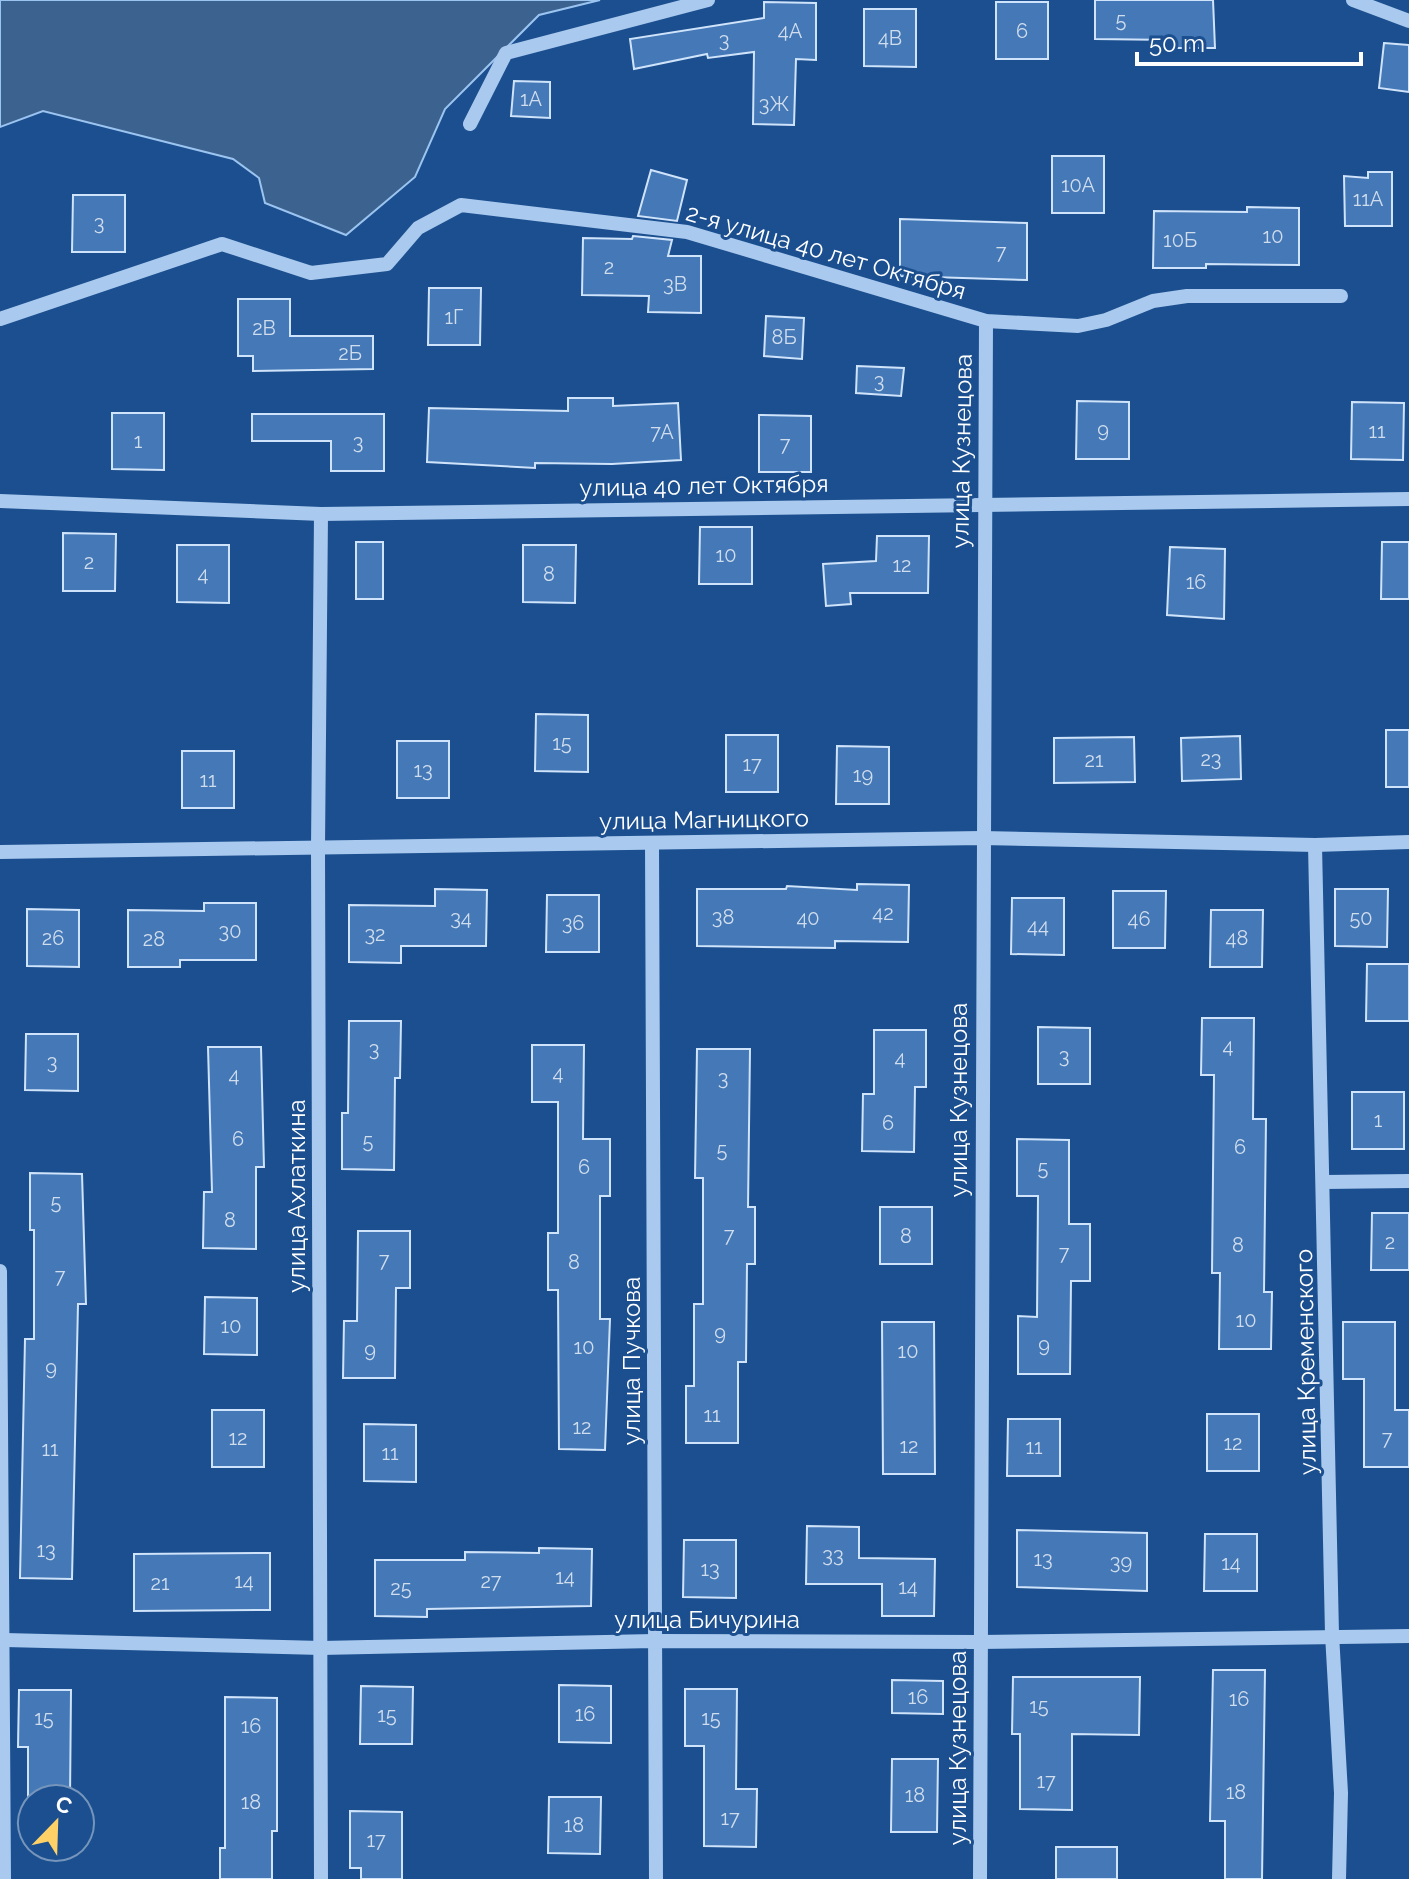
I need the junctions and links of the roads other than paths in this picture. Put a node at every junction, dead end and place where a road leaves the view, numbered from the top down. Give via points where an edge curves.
1 (708, 0) edge
2 (1353, 0) edge
3 (1409, 21) edge
4 (470, 124) dead end
5 (1341, 296) dead end
6 (0, 319) edge
7 (986, 321) junction
8 (1409, 499) edge
9 (0, 501) edge
10 (983, 505) junction
11 (321, 514) junction
12 (982, 838) junction
13 (1409, 842) edge
14 (652, 844) junction
15 (1315, 845) junction
16 (318, 848) junction
17 (0, 852) edge
18 (1409, 1181) edge
19 (1325, 1182) junction
20 (0, 1271) edge
21 (1, 1457) edge
22 (1332, 1634) junction
23 (1409, 1636) edge
24 (5, 1640) junction
25 (654, 1641) junction
26 (980, 1642) junction
27 (321, 1648) junction
28 (3, 1877) edge
29 (321, 1879) edge
30 (656, 1879) edge
31 (980, 1879) edge
32 (1339, 1879) edge

1 - 4 street via 506,53
2 - 3 street
5 - 7 street, 2-я улица 40 лет Октября via 1187,296 1153,301 1078,326
6 - 7 street, 2-я улица 40 лет Октября via 222,244 311,273 387,264 418,228 461,205 687,232
7 - 10 street, улица Кузнецова
8 - 10 street, улица 40 лет Октября
9 - 11 street, улица 40 лет Октября
10 - 11 street, улица 40 лет Октября
10 - 12 street, улица Кузнецова
11 - 16 street, улица Ахлаткина
12 - 14 street, улица Магницкого
12 - 15 street, улица Магницкого
12 - 26 street, улица Кузнецова
13 - 15 street, улица Магницкого
14 - 16 street, улица Магницкого
14 - 25 street, улица Пучкова
15 - 19 street, улица Кременского
16 - 17 street, улица Магницкого
16 - 27 street, улица Ахлаткина
18 - 19 street
19 - 22 street, улица Кременского
20 - 21 street
21 - 24 street
22 - 23 street, улица Бичурина
22 - 26 street, улица Бичурина
22 - 32 street, улица Кременского via 1341,1793
24 - 27 street, улица Бичурина
24 - 28 street
25 - 26 street, улица Бичурина
25 - 27 street, улица Бичурина
25 - 30 street, улица Пучкова
26 - 31 street, улица Кузнецова
27 - 29 street, улица Ахлаткина

